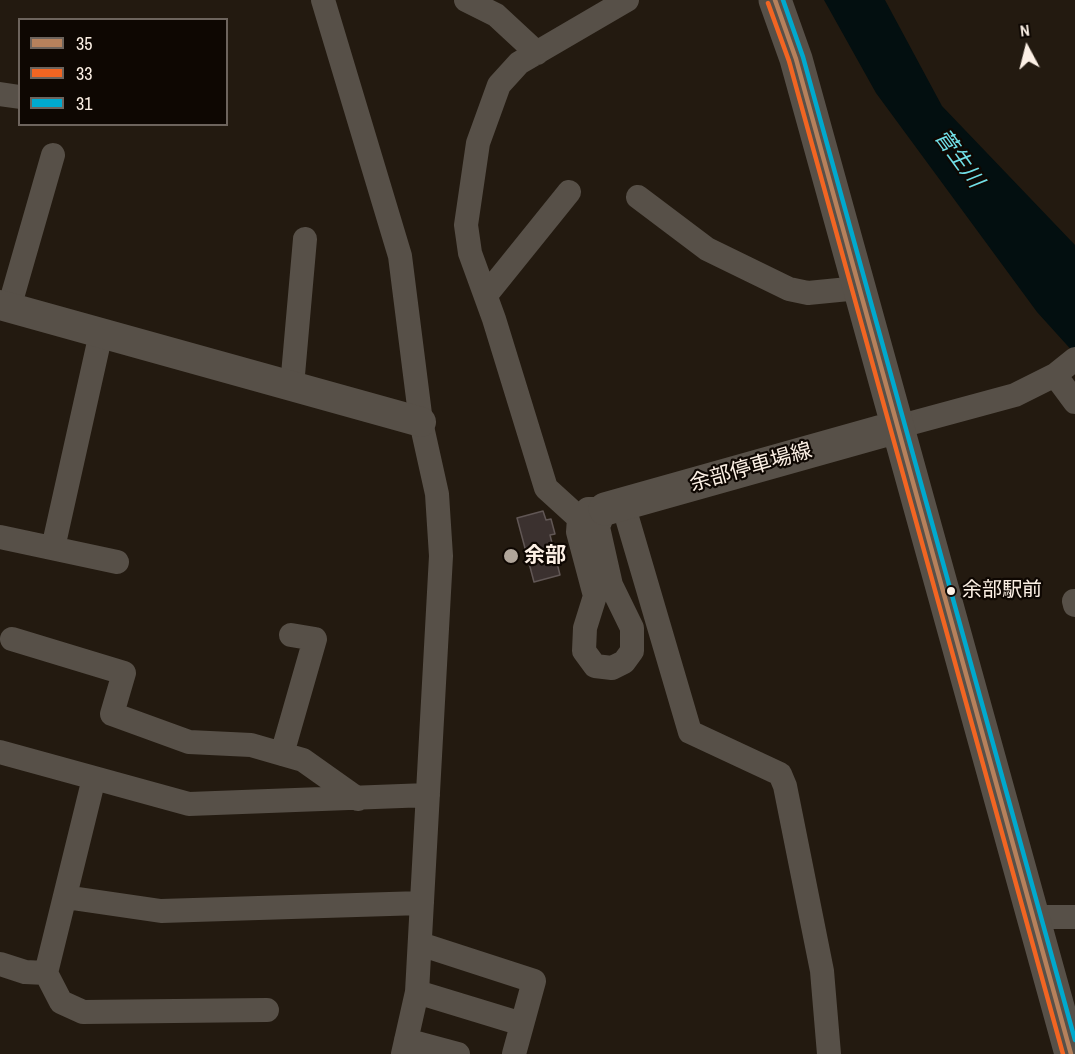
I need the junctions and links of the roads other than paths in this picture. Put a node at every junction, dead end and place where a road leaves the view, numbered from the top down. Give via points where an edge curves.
1 (322, 0) edge
2 (466, 0) edge
3 (627, 0) edge
4 (775, 0) edge
5 (537, 53) junction
6 (0, 94) edge
7 (18, 97) edge
8 (53, 155) dead end
9 (569, 192) dead end
10 (638, 197) dead end
11 (304, 239) dead end
12 (859, 288) junction
13 (486, 295) junction
14 (5, 306) edge
15 (101, 333) junction
16 (1065, 367) edge
17 (292, 386) junction
18 (1075, 402) edge
19 (421, 422) junction
20 (897, 427) junction
21 (602, 511) junction
22 (0, 537) edge
23 (53, 548) junction
24 (117, 562) dead end
25 (291, 635) dead end
26 (12, 639) dead end
27 (0, 752) edge
28 (282, 754) junction
29 (94, 778) junction
30 (428, 795) junction
31 (358, 799) junction
32 (65, 897) junction
33 (422, 903) junction
34 (1033, 917) junction
35 (1075, 917) edge
36 (420, 944) junction
37 (0, 964) edge
38 (46, 973) junction
39 (417, 992) junction
40 (267, 1010) dead end
41 (522, 1024) junction
42 (405, 1047) edge
43 (458, 1054) edge
44 (514, 1054) edge
45 (829, 1054) edge
46 (1071, 1054) edge

1 - 19 street via 400,256
2 - 5 street via 496,15
3 - 5 street
4 - 12 main road via 796,59
5 - 13 street via 519,63 499,85 478,143 466,225 470,254
6 - 7 street
8 - 14 street
9 - 13 street
10 - 12 street via 707,249 789,289 808,293
11 - 17 street
12 - 20 main road
13 - 21 street via 546,488
14 - 15 street
15 - 17 street
15 - 23 street
16 - 18 street
16 - 20 street via 989,404
17 - 19 street
19 - 30 street via 437,494 441,556
20 - 21 main road, 余部停車場線
20 - 34 main road
21 - 21 street via 598,527 610,585 632,628 632,651 624,662 612,668 595,666 584,651 585,628 595,596 578,532
21 - 45 street via 690,732 780,774 797,837 822,971
22 - 23 street
23 - 24 street
25 - 28 street via 315,639
26 - 28 street via 124,673 112,714 189,742 251,745
27 - 29 street
28 - 31 street via 303,760
29 - 31 street via 189,804
29 - 32 street
30 - 31 street
30 - 33 street
32 - 33 street via 161,911
32 - 38 street
33 - 36 street
34 - 35 street
34 - 46 main road
36 - 39 street
36 - 41 street via 534,981
37 - 38 street via 25,972
38 - 40 street via 61,1002 83,1012
39 - 41 street
39 - 42 street
41 - 44 street
42 - 43 street

